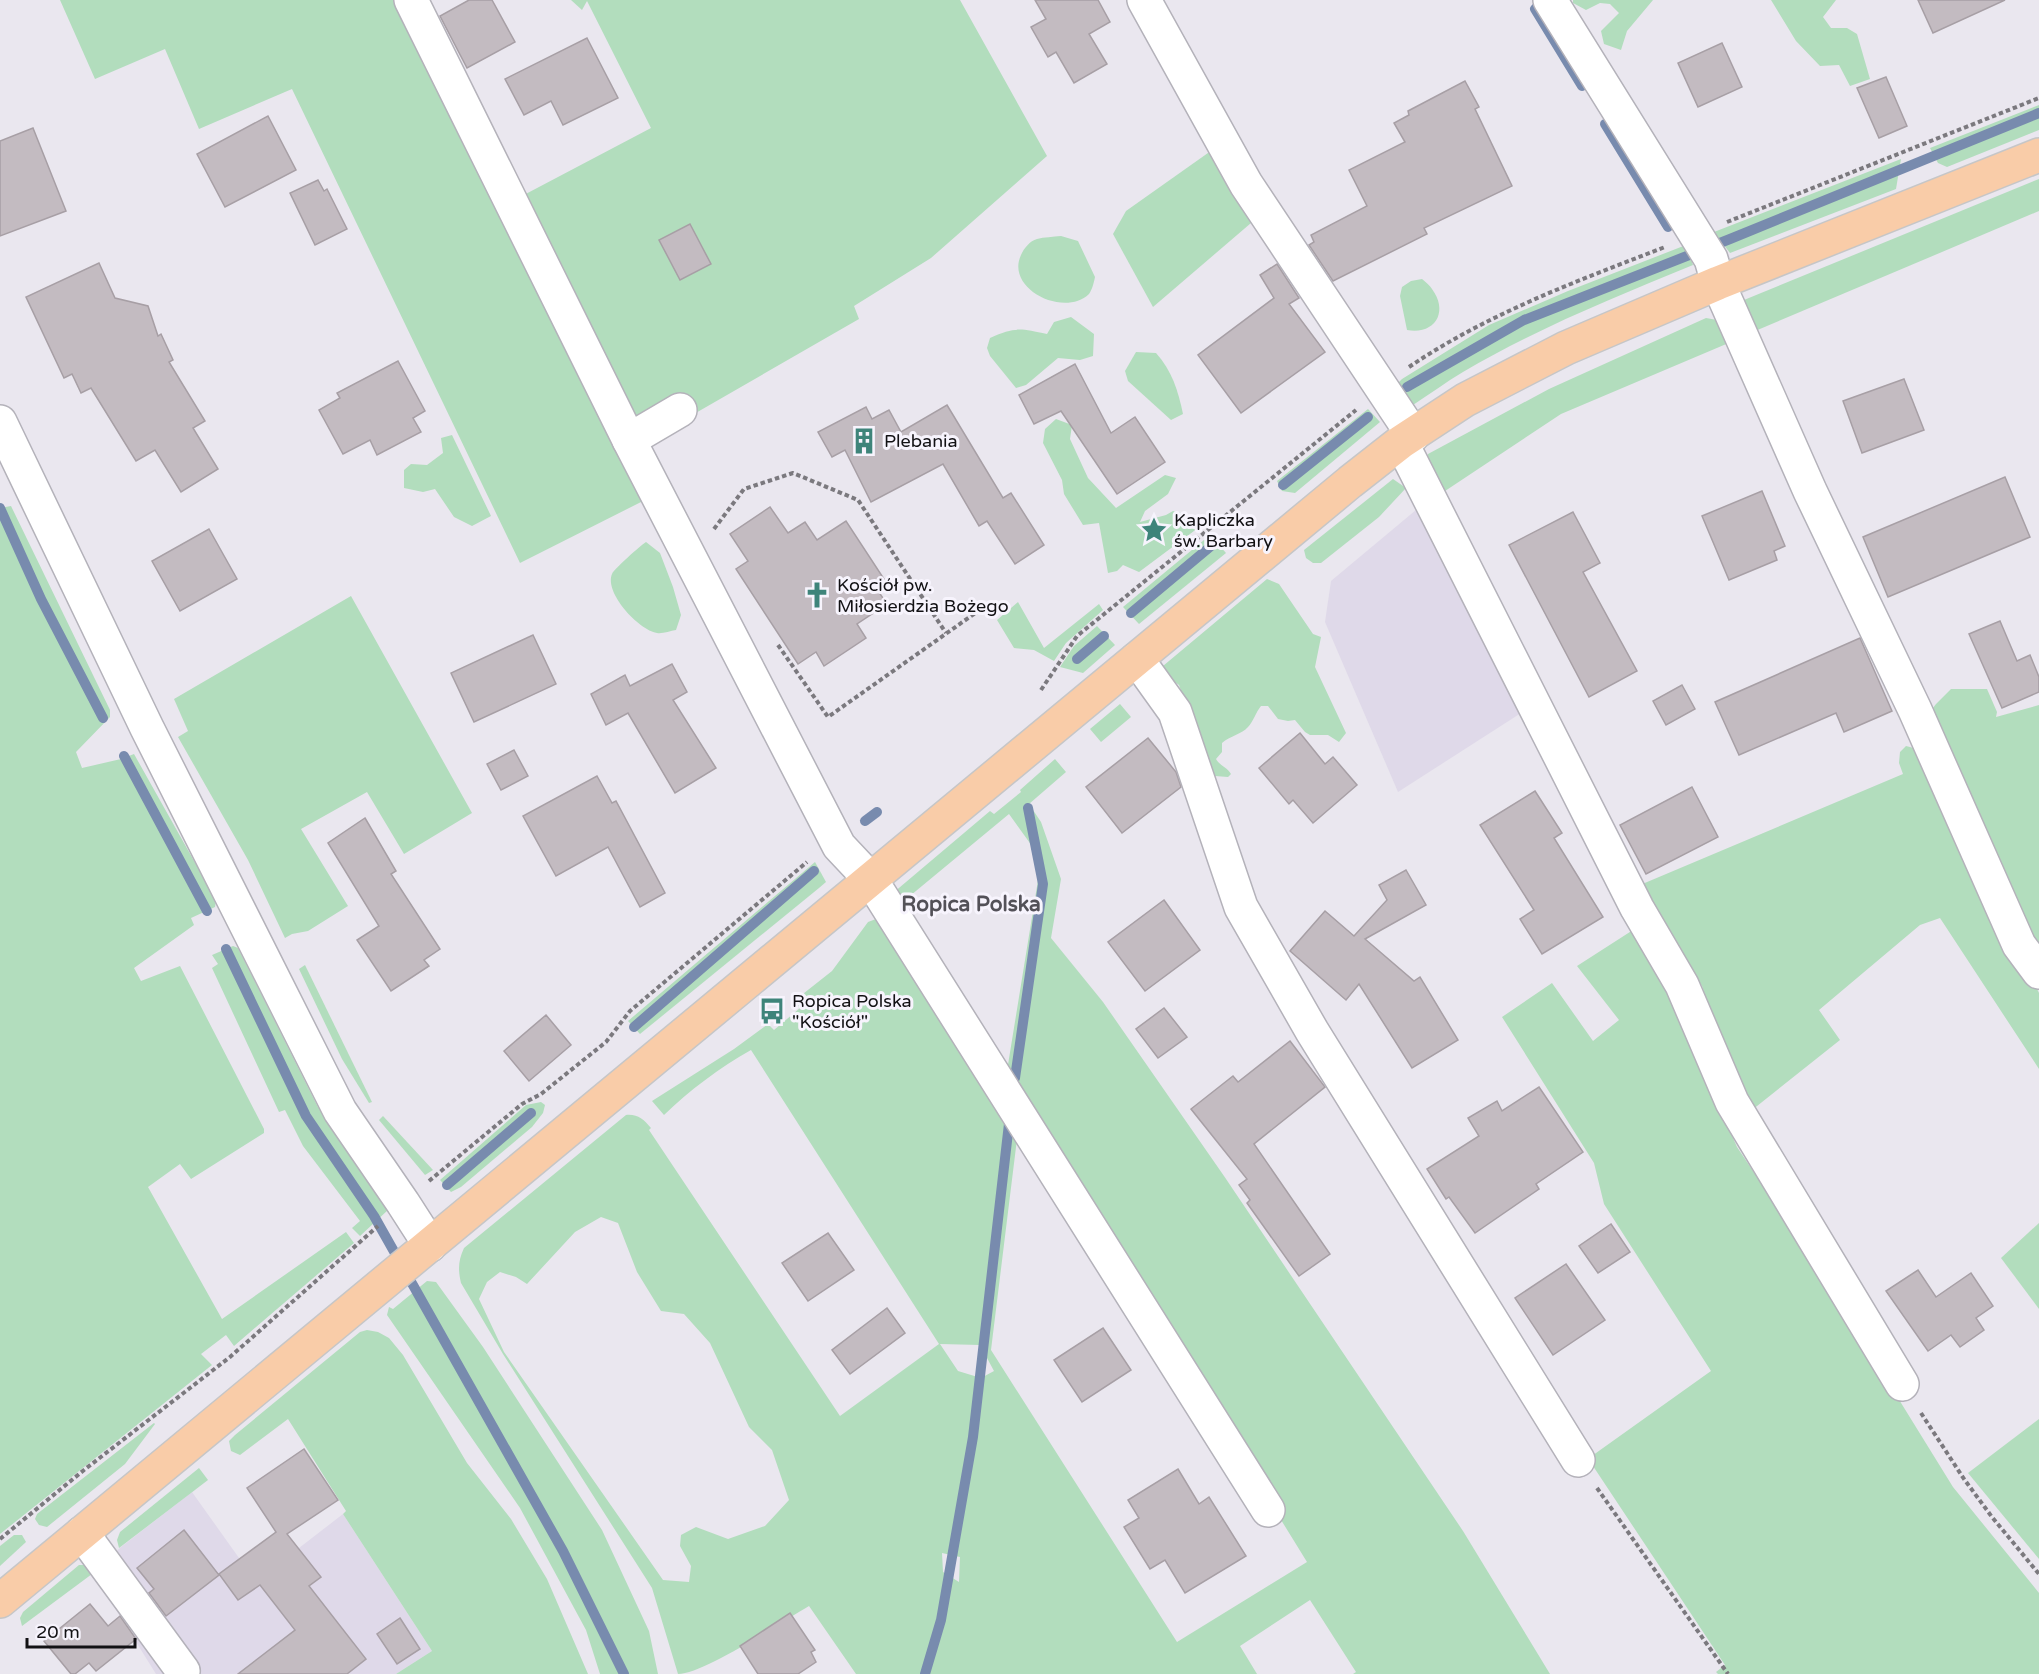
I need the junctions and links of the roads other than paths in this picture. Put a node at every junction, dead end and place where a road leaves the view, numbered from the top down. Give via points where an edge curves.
1 (411, 0) edge
2 (1144, 0) edge
3 (1550, 0) edge
4 (2039, 154) edge
5 (1710, 260) junction
6 (680, 410) dead end
7 (0, 422) edge
8 (1407, 439) junction
9 (629, 440) junction
10 (1137, 659) junction
11 (871, 880) junction
12 (2039, 972) edge
13 (427, 1248) junction
14 (1902, 1384) road end
15 (1578, 1460) road end
16 (1268, 1510) dead end
17 (82, 1533) junction
18 (0, 1601) edge
19 (183, 1674) edge

1 - 9 street
2 - 8 street via 1246,184
3 - 5 street
4 - 5 main road
5 - 8 main road via 1566,348 1465,400
5 - 12 street via 1810,491 1915,710 2019,945
6 - 9 street
7 - 13 street via 169,774 340,1111 404,1203
8 - 10 main road
8 - 14 street via 1637,908 1682,985 1732,1102
9 - 11 street via 839,846
10 - 11 main road
10 - 15 street via 1175,712 1241,907 1312,1031
11 - 13 main road
11 - 16 street
13 - 17 main road
17 - 18 main road
17 - 19 street

